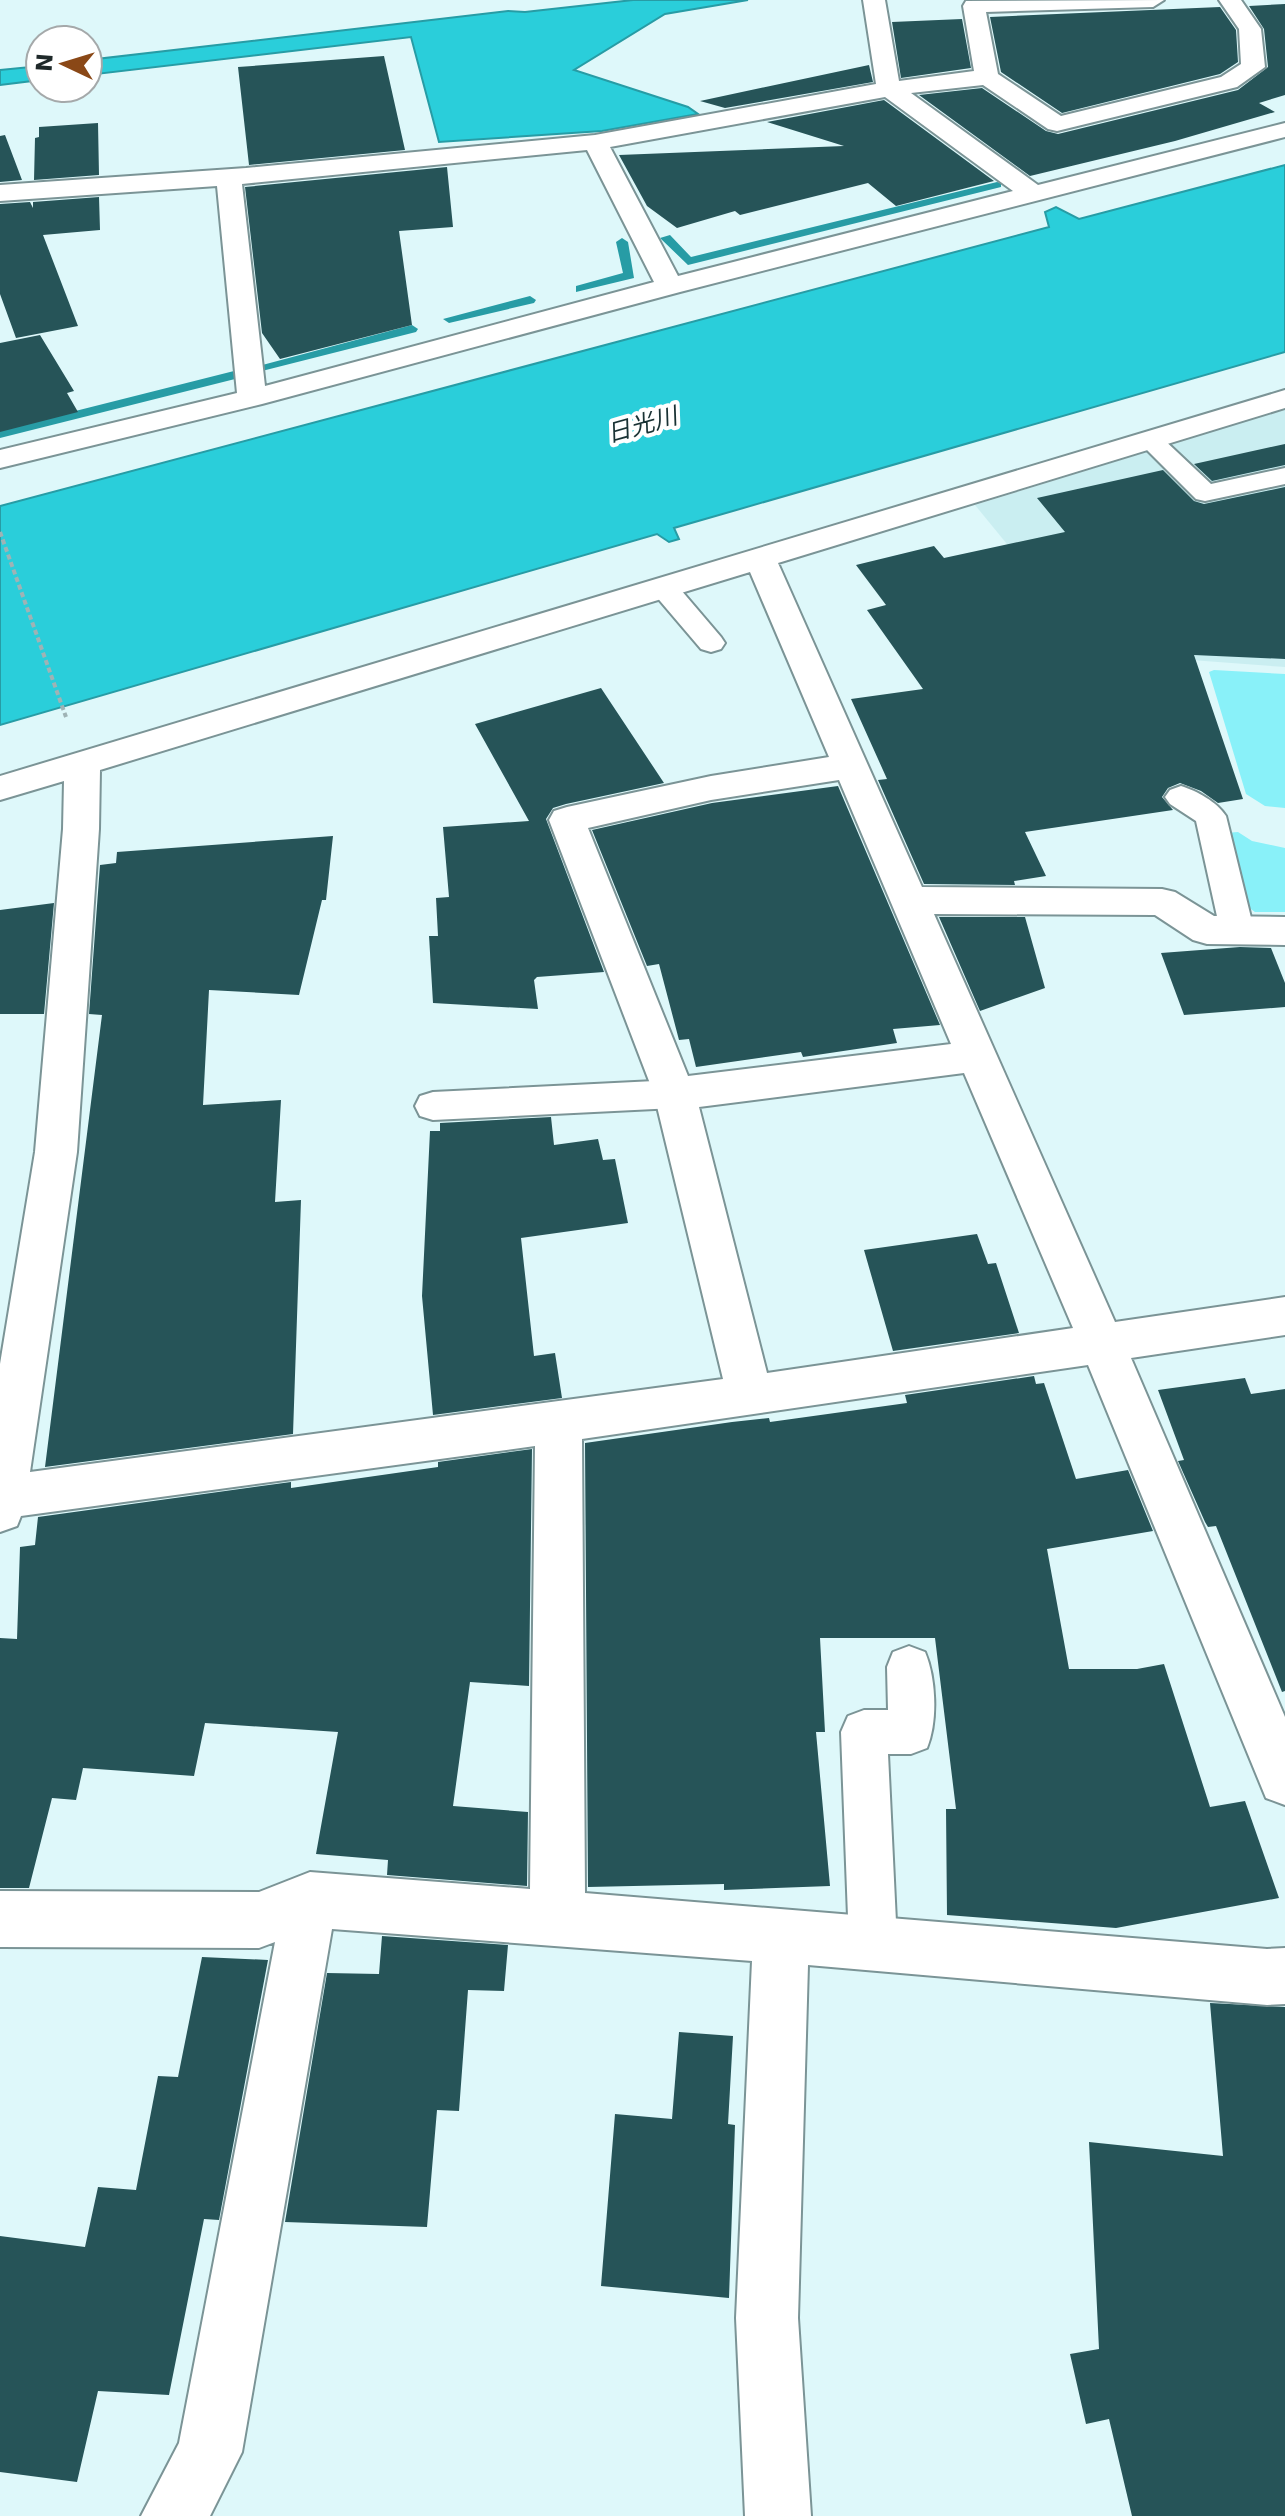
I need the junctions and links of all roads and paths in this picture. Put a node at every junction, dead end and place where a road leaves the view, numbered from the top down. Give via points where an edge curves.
1 (874, 0) edge
2 (1153, 0) edge
3 (1230, 0) edge
4 (1044, 2) edge
5 (987, 77) junction
6 (889, 89) junction
7 (1285, 130) edge
8 (595, 142) junction
9 (229, 177) junction
10 (0, 193) edge
11 (1035, 195) junction
12 (670, 286) junction
13 (252, 398) junction
14 (1285, 399) edge
15 (1150, 440) junction
16 (0, 459) edge
17 (1285, 476) edge
18 (0, 532) edge
19 (761, 560) junction
20 (665, 589) junction
21 (711, 643) dead end
22 (62, 707) dead end
23 (82, 764) junction
24 (850, 766) junction
25 (0, 788) edge
26 (1181, 797) dead end
27 (909, 900) junction
28 (1237, 930) junction
29 (1285, 931) edge
30 (977, 1056) junction
31 (675, 1094) junction
32 (433, 1106) dead end
33 (1285, 1316) edge
34 (1101, 1341) junction
35 (750, 1396) junction
36 (559, 1422) junction
37 (2, 1503) edge
38 (909, 1667) dead end
39 (1285, 1779) edge
40 (310, 1900) junction
41 (557, 1918) junction
42 (0, 1919) edge
43 (781, 1935) junction
44 (873, 1943) junction
45 (1285, 1976) edge
46 (174, 2516) edge
47 (778, 2516) edge

1 - 6 street
2 - 4 street
3 - 5 street via 1250,29 1253,67 1229,82 1057,124
4 - 5 street via 974,6
5 - 6 street
6 - 8 street
6 - 11 street
7 - 11 street
8 - 9 street
8 - 12 street
9 - 10 street
9 - 13 street
11 - 12 street
12 - 13 street
13 - 16 street
14 - 15 street
15 - 17 lane via 1205,493
15 - 19 street
18 - 22 path
19 - 20 street
19 - 24 street
20 - 21 lane
20 - 23 street
23 - 25 street
23 - 37 street via 56,1152
24 - 27 street
24 - 31 street via 711,788 567,820
26 - 28 lane via 1210,816
27 - 28 street via 1162,902 1207,930
27 - 30 street
28 - 29 street
30 - 31 street
30 - 34 street
31 - 32 lane
31 - 35 street
33 - 34 street
34 - 35 street
34 - 39 street
35 - 36 street
36 - 37 street
36 - 41 street
38 - 44 lane via 911,1732 864,1732
40 - 41 street
40 - 42 street via 259,1920
40 - 46 street via 210,2452
41 - 43 street
43 - 44 street
43 - 47 street via 767,2318
44 - 45 street

